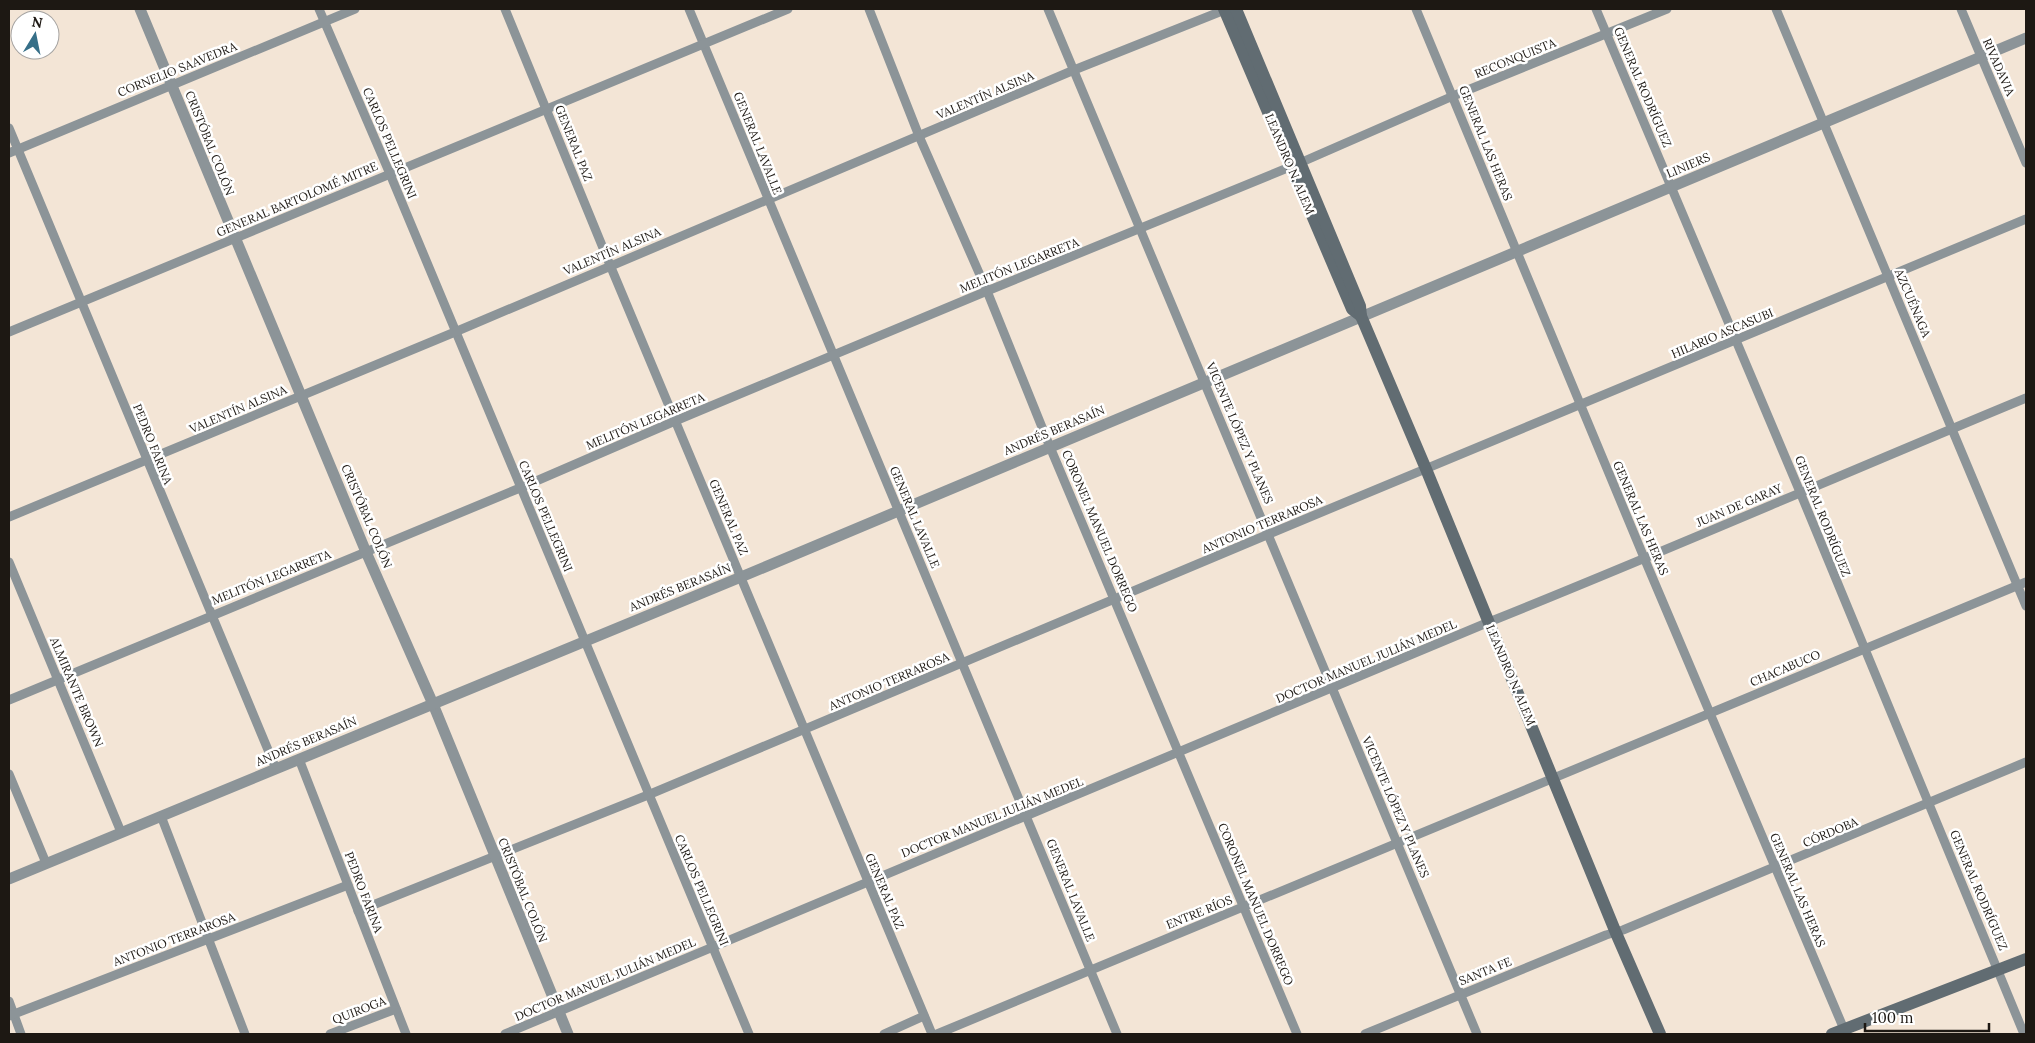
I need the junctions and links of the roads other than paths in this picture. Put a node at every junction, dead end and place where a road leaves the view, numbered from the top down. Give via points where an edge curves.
1 (140, 9) edge
2 (319, 9) edge
3 (355, 9) edge
4 (505, 9) edge
5 (689, 9) edge
6 (788, 9) edge
7 (869, 9) edge
8 (1048, 9) edge
9 (1228, 9) edge
10 (1416, 9) edge
11 (1596, 9) edge
12 (1666, 9) edge
13 (1776, 9) edge
14 (1961, 9) edge
15 (325, 22) junction
16 (1607, 34) junction
17 (2026, 38) edge
18 (704, 44) junction
19 (1980, 57) junction
20 (1074, 70) junction
21 (172, 85) junction
22 (1453, 96) junction
23 (546, 110) junction
24 (1824, 123) junction
25 (9, 128) edge
26 (920, 136) junction
27 (13, 151) edge
28 (2026, 163) edge
29 (1296, 164) junction
30 (390, 174) junction
31 (1671, 187) junction
32 (768, 200) junction
33 (2026, 219) edge
34 (1141, 229) junction
35 (235, 239) junction
36 (1516, 251) junction
37 (610, 265) junction
38 (1888, 276) junction
39 (987, 291) junction
40 (82, 302) junction
41 (1361, 316) junction
42 (9, 332) edge
43 (455, 332) junction
44 (1735, 341) junction
45 (832, 355) junction
46 (1205, 381) junction
47 (301, 396) junction
48 (2026, 398) edge
49 (1581, 406) junction
50 (675, 421) junction
51 (1952, 429) junction
52 (1050, 447) junction
53 (146, 461) junction
54 (1426, 469) junction
55 (520, 488) junction
56 (1800, 492) junction
57 (899, 510) junction
58 (9, 517) edge
59 (1269, 534) junction
60 (366, 552) junction
61 (1645, 560) junction
62 (9, 562) edge
63 (741, 577) junction
64 (2022, 584) edge
65 (1116, 599) junction
66 (2026, 606) edge
67 (212, 616) junction
68 (1489, 622) junction
69 (585, 641) junction
70 (1864, 648) junction
71 (963, 664) junction
72 (58, 680) junction
73 (1332, 688) junction
74 (9, 700) edge
75 (433, 704) junction
76 (1709, 714) junction
77 (804, 730) junction
78 (1180, 753) junction
79 (299, 759) junction
80 (2026, 762) edge
81 (276, 769) junction
82 (9, 774) edge
83 (1553, 778) junction
84 (648, 796) junction
85 (1929, 803) junction
86 (161, 816) junction
87 (1027, 817) junction
88 (121, 832) junction
89 (1398, 842) junction
90 (494, 858) junction
91 (46, 863) junction
92 (1776, 868) junction
93 (9, 879) edge
94 (868, 882) junction
95 (348, 885) junction
96 (1244, 907) junction
97 (358, 911) junction
98 (1616, 933) junction
99 (208, 940) junction
100 (713, 948) junction
101 (2026, 959) edge
102 (1090, 970) junction
103 (1998, 970) junction
104 (1460, 994) junction
105 (9, 1001) edge
106 (396, 1009) junction
107 (559, 1012) junction
108 (11, 1015) edge
109 (924, 1016) junction
110 (1845, 1032) edge
111 (21, 1034) edge
112 (245, 1034) edge
113 (330, 1034) edge
114 (406, 1034) edge
115 (505, 1034) edge
116 (568, 1034) edge
117 (749, 1034) edge
118 (884, 1034) edge
119 (932, 1034) edge
120 (936, 1034) edge
121 (1117, 1034) edge
122 (1297, 1034) edge
123 (1364, 1034) edge
124 (1477, 1034) edge
125 (1660, 1034) edge
126 (1832, 1034) edge
127 (2024, 1034) edge

1 - 21 street, CRISTÓBAL COLÓN
2 - 15 street, CARLOS PELLEGRINI
3 - 15 street, CORNELIO SAAVEDRA
4 - 23 street, GENERAL PAZ
5 - 18 street, GENERAL LAVALLE
6 - 18 street, GENERAL BARTOLOMÉ MITRE
7 - 26 street, CORONEL MANUEL DORREGO
8 - 20 street, VICENTE LÓPEZ Y PLANES
9 - 20 street, VALENTÍN ALSINA
9 - 29 main road, LEANDRO N. ALEM
10 - 22 street, GENERAL LAS HERAS
11 - 16 street, GENERAL RODRÍGUEZ
12 - 16 street, RECONQUISTA
13 - 24 street, AZCUÉNAGA
14 - 19 street, RIVADAVIA
15 - 21 street, CORNELIO SAAVEDRA
15 - 30 street, CARLOS PELLEGRINI
16 - 22 street, RECONQUISTA
16 - 31 street, GENERAL RODRÍGUEZ
17 - 19 street, LINIERS
18 - 23 street, GENERAL BARTOLOMÉ MITRE
18 - 32 street, GENERAL LAVALLE
19 - 24 street, LINIERS
19 - 28 street, RIVADAVIA
20 - 26 street, VALENTÍN ALSINA
20 - 34 street, VICENTE LÓPEZ Y PLANES
21 - 27 street, CORNELIO SAAVEDRA
21 - 35 street, CRISTÓBAL COLÓN
22 - 29 street, RECONQUISTA
22 - 36 street, GENERAL LAS HERAS
23 - 30 street, GENERAL BARTOLOMÉ MITRE
23 - 37 street, GENERAL PAZ
24 - 31 street, LINIERS
24 - 38 street, AZCUÉNAGA
25 - 27 street, PEDRO FARINA
26 - 32 street, VALENTÍN ALSINA
26 - 39 street, CORONEL MANUEL DORREGO
27 - 40 street, PEDRO FARINA
29 - 34 street, MELITÓN LEGARRETA
29 - 41 main road, LEANDRO N. ALEM via 1352,309
30 - 35 street, GENERAL BARTOLOMÉ MITRE
30 - 43 street, CARLOS PELLEGRINI
31 - 36 street, LINIERS
31 - 44 street, GENERAL RODRÍGUEZ
32 - 37 street, VALENTÍN ALSINA
32 - 45 street, GENERAL LAVALLE
33 - 38 street, HILARIO ASCASUBI
34 - 39 street, MELITÓN LEGARRETA
34 - 46 street, VICENTE LÓPEZ Y PLANES
35 - 40 street, GENERAL BARTOLOMÉ MITRE
35 - 47 street, CRISTÓBAL COLÓN
36 - 41 street, LINIERS
36 - 49 street, GENERAL LAS HERAS
37 - 43 street, VALENTÍN ALSINA
37 - 50 street, GENERAL PAZ
38 - 44 street, HILARIO ASCASUBI
38 - 51 street, AZCUÉNAGA
39 - 45 street, MELITÓN LEGARRETA
39 - 52 street, CORONEL MANUEL DORREGO
40 - 42 street, GENERAL BARTOLOMÉ MITRE
40 - 53 street, PEDRO FARINA
41 - 46 street, ANDRÉS BERASAÍN
41 - 54 main road, LEANDRO N. ALEM
43 - 47 street, VALENTÍN ALSINA
43 - 55 street, CARLOS PELLEGRINI
44 - 49 street, HILARIO ASCASUBI
44 - 56 street, GENERAL RODRÍGUEZ
45 - 50 street, MELITÓN LEGARRETA
45 - 57 street, GENERAL LAVALLE
46 - 52 street, ANDRÉS BERASAÍN
46 - 59 street, VICENTE LÓPEZ Y PLANES
47 - 53 street, VALENTÍN ALSINA
47 - 60 street, CRISTÓBAL COLÓN
48 - 51 street, JUAN DE GARAY
49 - 54 street, HILARIO ASCASUBI
49 - 61 street, GENERAL LAS HERAS
50 - 55 street, MELITÓN LEGARRETA
50 - 63 street, GENERAL PAZ
51 - 56 street, JUAN DE GARAY
51 - 64 street, AZCUÉNAGA
52 - 57 street, ANDRÉS BERASAÍN
52 - 65 street, CORONEL MANUEL DORREGO
53 - 58 street, VALENTÍN ALSINA
53 - 67 street, PEDRO FARINA
54 - 59 street, ANTONIO TERRAROSA
54 - 68 main road, LEANDRO N. ALEM
55 - 60 street, MELITÓN LEGARRETA
55 - 69 street, CARLOS PELLEGRINI
56 - 61 street, JUAN DE GARAY
56 - 70 street, GENERAL RODRÍGUEZ
57 - 63 street, ANDRÉS BERASAÍN
57 - 71 street, GENERAL LAVALLE
59 - 65 street, ANTONIO TERRAROSA
59 - 73 street, VICENTE LÓPEZ Y PLANES
60 - 67 street, MELITÓN LEGARRETA
60 - 75 street, CRISTÓBAL COLÓN
61 - 68 street, JUAN DE GARAY
61 - 76 street, GENERAL LAS HERAS
62 - 72 street, ALMIRANTE BROWN
63 - 69 street, ANDRÉS BERASAÍN
63 - 77 street, GENERAL PAZ
64 - 66 street, AZCUÉNAGA
64 - 70 street, CHACABUCO
65 - 71 street, ANTONIO TERRAROSA
65 - 78 street, CORONEL MANUEL DORREGO
67 - 72 street, MELITÓN LEGARRETA
67 - 81 street, PEDRO FARINA
68 - 73 street, DOCTOR MANUEL JULIÁN MEDEL
68 - 83 main road, LEANDRO N. ALEM
69 - 75 street, ANDRÉS BERASAÍN
69 - 84 street, CARLOS PELLEGRINI
70 - 76 street, CHACABUCO
70 - 85 street, GENERAL RODRÍGUEZ
71 - 77 street, ANTONIO TERRAROSA
71 - 87 street, GENERAL LAVALLE
72 - 74 street, MELITÓN LEGARRETA
72 - 88 street, ALMIRANTE BROWN
73 - 78 street, DOCTOR MANUEL JULIÁN MEDEL
73 - 89 street, VICENTE LÓPEZ Y PLANES
75 - 79 street, ANDRÉS BERASAÍN
75 - 90 street, CRISTÓBAL COLÓN
76 - 83 street, CHACABUCO
76 - 92 street, GENERAL LAS HERAS
77 - 84 street, ANTONIO TERRAROSA
77 - 94 street, GENERAL PAZ
78 - 87 street, DOCTOR MANUEL JULIÁN MEDEL
78 - 96 street, CORONEL MANUEL DORREGO
79 - 81 street, ANDRÉS BERASAÍN
79 - 95 street, PEDRO FARINA
80 - 85 street, CÓRDOBA
81 - 86 street, ANDRÉS BERASAÍN
82 - 91 street
83 - 89 street, ENTRE RÍOS
83 - 98 main road, LEANDRO N. ALEM
84 - 90 street, ANTONIO TERRAROSA
84 - 100 street, CARLOS PELLEGRINI
85 - 92 street, CÓRDOBA
85 - 103 street, GENERAL RODRÍGUEZ
86 - 88 street, ANDRÉS BERASAÍN
86 - 99 street
87 - 94 street, DOCTOR MANUEL JULIÁN MEDEL
87 - 102 street, GENERAL LAVALLE
88 - 91 street, ANDRÉS BERASAÍN
89 - 96 street, ENTRE RÍOS
89 - 104 street, VICENTE LÓPEZ Y PLANES
90 - 97 street, ANTONIO TERRAROSA
90 - 107 street, CRISTÓBAL COLÓN
91 - 93 street, ANDRÉS BERASAÍN
92 - 98 street, CÓRDOBA
92 - 110 street, GENERAL LAS HERAS
94 - 100 street, DOCTOR MANUEL JULIÁN MEDEL
94 - 109 street, GENERAL PAZ
95 - 97 street, PEDRO FARINA
95 - 99 street, ANTONIO TERRAROSA
96 - 102 street, ENTRE RÍOS
96 - 122 street, CORONEL MANUEL DORREGO
97 - 106 street, PEDRO FARINA
98 - 104 street, SANTA FE
98 - 125 main road, LEANDRO N. ALEM
99 - 108 street, ANTONIO TERRAROSA
99 - 112 street
100 - 107 street, DOCTOR MANUEL JULIÁN MEDEL
100 - 117 street, CARLOS PELLEGRINI
101 - 103 main road
102 - 120 street, ENTRE RÍOS
102 - 121 street, GENERAL LAVALLE
103 - 110 main road
103 - 127 street, GENERAL RODRÍGUEZ
104 - 123 street, SANTA FE
104 - 124 street, VICENTE LÓPEZ Y PLANES
105 - 108 street
106 - 113 street, QUIROGA
106 - 114 street, PEDRO FARINA
107 - 115 street, DOCTOR MANUEL JULIÁN MEDEL
107 - 116 street, CRISTÓBAL COLÓN
108 - 111 street
109 - 118 street
109 - 119 street, GENERAL PAZ
110 - 126 main road

